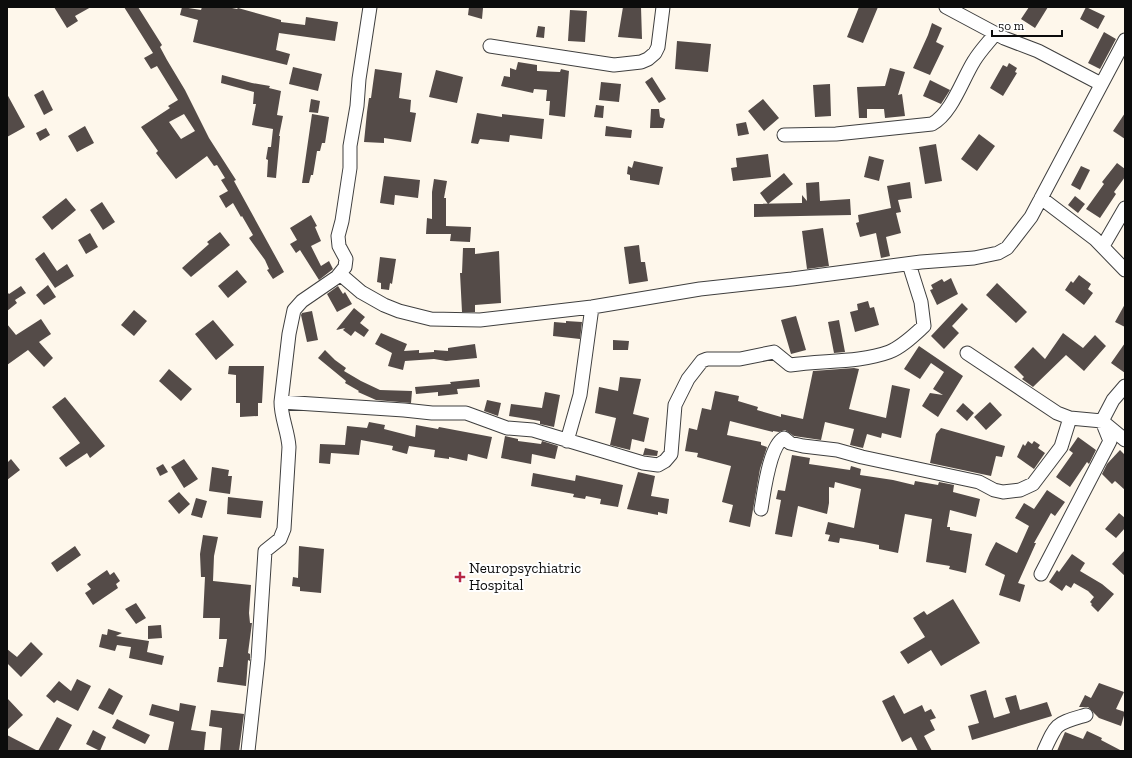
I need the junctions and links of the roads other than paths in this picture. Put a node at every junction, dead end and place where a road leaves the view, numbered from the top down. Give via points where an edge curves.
1 (370, 7) edge
2 (663, 7) edge
3 (946, 7) edge
4 (995, 34) junction
5 (1125, 40) edge
6 (490, 46) dead end
7 (1101, 84) junction
8 (784, 135) dead end
9 (1041, 198) junction
10 (1125, 208) edge
11 (1102, 246) junction
12 (909, 264) junction
13 (1125, 270) edge
14 (340, 274) junction
15 (592, 306) junction
16 (967, 353) dead end
17 (1125, 386) edge
18 (281, 402) junction
19 (1070, 418) junction
20 (1102, 421) junction
21 (1125, 440) edge
22 (568, 441) junction
23 (761, 509) dead end
24 (1041, 574) dead end
25 (1086, 715) dead end
26 (248, 751) edge
27 (1044, 751) edge

1 - 14 street via 350,146 350,168 338,236 346,259
2 - 6 street via 658,46 648,59 640,62 614,65
3 - 4 street
4 - 7 street via 1038,51
4 - 8 street via 975,59 946,111 932,124 836,134
5 - 7 street
7 - 9 street
9 - 11 street
9 - 12 street via 1018,235 998,253 974,258
10 - 11 street
11 - 13 street
12 - 15 street via 700,289
12 - 22 street via 921,302 924,326 891,351 854,360 790,365 774,352 740,359 702,361 678,396 671,454 658,465
14 - 15 street via 361,292 384,306 431,319 480,320
14 - 18 street via 294,310
15 - 22 street via 580,395
16 - 19 street via 1057,413
17 - 20 street via 1113,400
18 - 22 street via 432,413 466,413 507,428 533,430
18 - 26 street via 289,447 284,529 280,539 265,552 258,659
19 - 20 street
19 - 23 street via 1061,447 1032,484 1010,492 994,490 979,482 837,450 790,443 784,438 774,450
20 - 21 street
20 - 24 street via 1110,441
25 - 27 street via 1063,722 1054,728

